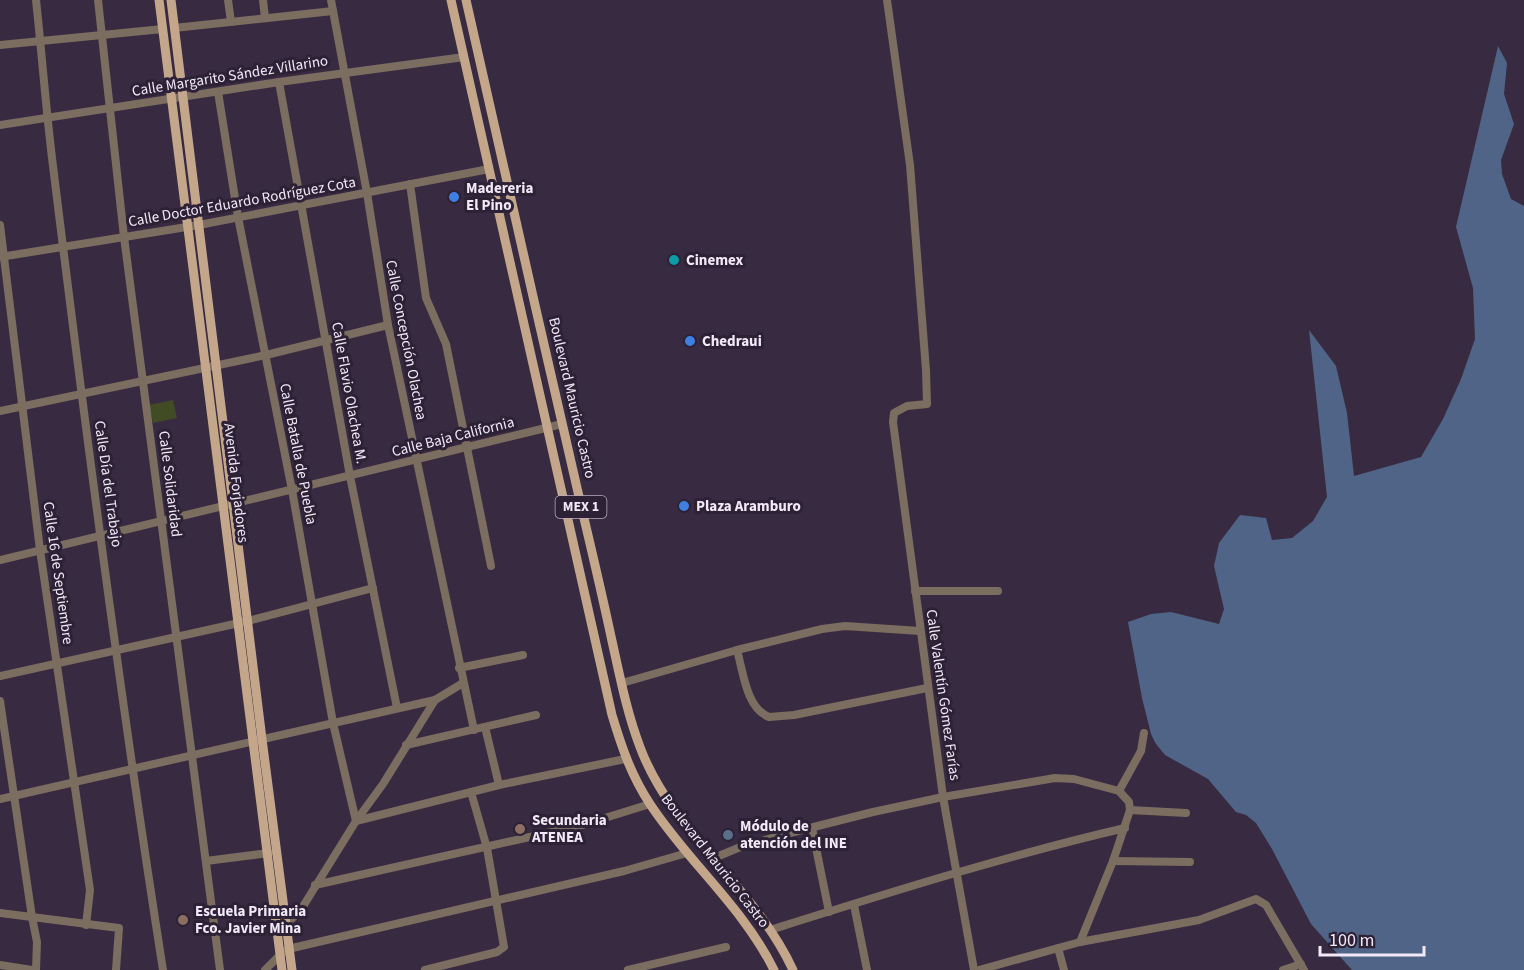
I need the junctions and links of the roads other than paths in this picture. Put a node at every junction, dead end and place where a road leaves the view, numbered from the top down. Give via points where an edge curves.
1 (36, 0) edge
2 (98, 0) edge
3 (159, 0) edge
4 (171, 0) edge
5 (228, 0) edge
6 (263, 0) edge
7 (331, 0) edge
8 (451, 0) edge
9 (466, 0) edge
10 (888, 0) edge
11 (333, 11) junction
12 (266, 18) junction
13 (231, 22) junction
14 (174, 28) junction
15 (163, 29) junction
16 (104, 35) junction
17 (41, 41) junction
18 (0, 45) edge
19 (464, 57) junction
20 (344, 72) junction
21 (279, 82) junction
22 (218, 92) junction
23 (183, 97) junction
24 (171, 98) junction
25 (111, 109) junction
26 (48, 118) junction
27 (0, 125) edge
28 (489, 169) junction
29 (410, 184) junction
30 (367, 192) junction
31 (302, 205) junction
32 (238, 217) junction
33 (0, 225) edge
34 (199, 225) junction
35 (187, 226) junction
36 (124, 237) junction
37 (63, 247) junction
38 (2, 257) edge
39 (388, 325) junction
40 (326, 340) junction
41 (266, 355) junction
42 (211, 366) junction
43 (144, 380) junction
44 (82, 394) junction
45 (21, 406) junction
46 (0, 411) edge
47 (562, 424) junction
48 (547, 428) junction
49 (466, 448) junction
50 (416, 460) junction
51 (350, 476) junction
52 (292, 490) junction
53 (229, 505) junction
54 (161, 521) junction
55 (101, 535) junction
56 (40, 550) junction
57 (0, 560) edge
58 (491, 566) dead end
59 (373, 588) junction
60 (915, 591) junction
61 (998, 591) dead end
62 (312, 605) junction
63 (243, 622) junction
64 (593, 630) junction
65 (920, 631) junction
66 (177, 636) junction
67 (117, 650) junction
68 (737, 650) junction
69 (615, 654) junction
70 (523, 655) dead end
71 (56, 663) junction
72 (459, 668) junction
73 (0, 676) edge
74 (463, 683) junction
75 (622, 683) junction
76 (927, 688) junction
77 (435, 700) junction
78 (0, 701) edge
79 (397, 708) junction
80 (536, 716) dead end
81 (333, 723) junction
82 (485, 727) junction
83 (474, 729) junction
84 (1144, 733) dead end
85 (258, 740) junction
86 (406, 745) junction
87 (193, 755) junction
88 (625, 759) junction
89 (133, 768) junction
90 (74, 782) junction
91 (499, 785) junction
92 (1119, 791) junction
93 (471, 792) junction
94 (14, 795) junction
95 (943, 796) junction
96 (0, 799) edge
97 (650, 804) junction
98 (1130, 810) junction
99 (1186, 813) dead end
100 (356, 821) junction
101 (812, 828) junction
102 (1125, 828) junction
103 (487, 848) junction
104 (269, 853) junction
105 (687, 853) junction
106 (714, 858) junction
107 (206, 861) junction
108 (1113, 861) junction
109 (1190, 862) dead end
110 (957, 872) junction
111 (315, 885) junction
112 (495, 901) junction
113 (854, 905) junction
114 (829, 912) junction
115 (0, 913) edge
116 (32, 917) junction
117 (86, 925) junction
118 (285, 926) junction
119 (770, 930) junction
120 (1080, 942) junction
121 (726, 947) dead end
122 (1058, 948) junction
123 (284, 952) junction
124 (0, 965) edge
125 (1302, 967) edge
126 (649, 968) edge
127 (34, 970) edge
128 (116, 970) edge
129 (163, 970) edge
130 (220, 970) edge
131 (265, 970) edge
132 (282, 970) edge
133 (292, 970) edge
134 (425, 970) edge
135 (628, 970) edge
136 (774, 970) edge
137 (793, 970) edge
138 (867, 970) edge
139 (974, 970) edge
140 (980, 970) edge
141 (1064, 970) edge
142 (1283, 970) edge

1 - 17 street, Calle Día del Trabajo
2 - 16 street, Calle Solidaridad
3 - 15 main road, Avenida Forjadores
4 - 14 main road, Avenida Forjadores
5 - 13 street
6 - 12 street
7 - 11 street, Calle Concepción Olachea
8 - 19 main road, Boulevard Mauricio Castro / MEX 1
9 - 47 main road, Boulevard Mauricio Castro / MEX 1
10 - 60 street, Calle Valentín Gómez Farías via 910,165 927,404 902,407 894,413 893,422
11 - 12 street
11 - 20 street, Calle Concepción Olachea
12 - 13 street
13 - 14 street
14 - 23 main road, Avenida Forjadores
15 - 16 street
15 - 24 main road, Avenida Forjadores
16 - 17 street
16 - 25 street, Calle Solidaridad
17 - 18 street
17 - 26 street, Calle Día del Trabajo
19 - 20 street, Calle Margarito Sández Villarino
19 - 28 main road, Boulevard Mauricio Castro / MEX 1
20 - 21 street, Calle Margarito Sández Villarino
20 - 30 street, Calle Concepción Olachea
21 - 22 street, Calle Margarito Sández Villarino
21 - 31 street, Calle Flavio Olachea M.
22 - 23 street, Calle Margarito Sández Villarino
22 - 32 street, Calle Batalla de Puebla
23 - 24 street, Calle Margarito Sández Villarino
23 - 34 main road, Avenida Forjadores
24 - 25 street, Calle Margarito Sández Villarino
24 - 35 main road, Avenida Forjadores
25 - 26 street, Calle Margarito Sández Villarino
25 - 36 street, Calle Solidaridad
26 - 27 street, Calle Margarito Sández Villarino
26 - 37 street, Calle Día del Trabajo
28 - 29 street, Calle Doctor Eduardo Rodríguez Cota
28 - 48 main road, Boulevard Mauricio Castro / MEX 1
29 - 30 street, Calle Doctor Eduardo Rodríguez Cota
29 - 49 street via 426,298 446,344
30 - 31 street, Calle Doctor Eduardo Rodríguez Cota
30 - 39 street, Calle Concepción Olachea
31 - 32 street, Calle Doctor Eduardo Rodríguez Cota
31 - 40 street, Calle Flavio Olachea M.
32 - 34 street, Calle Doctor Eduardo Rodríguez Cota
32 - 41 street, Calle Batalla de Puebla
33 - 38 street, Calle 16 de Septiembre
34 - 35 street, Calle Doctor Eduardo Rodríguez Cota
34 - 42 main road, Avenida Forjadores
35 - 36 street, Calle Doctor Eduardo Rodríguez Cota
35 - 42 main road, Avenida Forjadores
36 - 37 street, Calle Doctor Eduardo Rodríguez Cota
36 - 43 street, Calle Solidaridad
37 - 38 street, Calle Doctor Eduardo Rodríguez Cota
37 - 44 street, Calle Día del Trabajo
38 - 45 street, Calle 16 de Septiembre
39 - 40 street
39 - 50 street, Calle Concepción Olachea
40 - 41 street
40 - 51 street, Calle Flavio Olachea M.
41 - 42 street
41 - 52 street, Calle Batalla de Puebla
42 - 43 street
42 - 53 main road, Avenida Forjadores
43 - 44 street
43 - 54 street, Calle Solidaridad
44 - 45 street
44 - 55 street, Calle Día del Trabajo
45 - 46 street
45 - 56 street, Calle 16 de Septiembre
47 - 48 street, Calle Baja California
47 - 69 main road, Boulevard Mauricio Castro / MEX 1
48 - 49 street, Calle Baja California
48 - 64 main road, Boulevard Mauricio Castro / MEX 1
49 - 50 street, Calle Baja California
49 - 58 street
50 - 51 street, Calle Baja California
50 - 72 street, Calle Concepción Olachea
51 - 52 street, Calle Baja California
51 - 59 street, Calle Flavio Olachea M.
52 - 53 street, Calle Baja California
52 - 62 street, Calle Batalla de Puebla
53 - 54 street, Calle Baja California
53 - 63 main road, Avenida Forjadores
54 - 55 street, Calle Baja California
54 - 66 street, Calle Solidaridad
55 - 56 street, Calle Baja California
55 - 67 street, Calle Día del Trabajo
56 - 57 street, Calle Baja California
56 - 71 street, Calle 16 de Septiembre
59 - 62 street
59 - 79 street, Calle Flavio Olachea M.
60 - 61 street
60 - 65 street, Calle Valentín Gómez Farías
62 - 63 street
62 - 81 street, Calle Batalla de Puebla
63 - 66 street
63 - 85 main road, Avenida Forjadores
64 - 69 main road via 602,645
64 - 88 main road, Boulevard Mauricio Castro / MEX 1
65 - 68 street via 835,627
65 - 76 street, Calle Valentín Gómez Farías
66 - 67 street
66 - 87 street, Calle Solidaridad
67 - 71 street
67 - 89 street, Calle Día del Trabajo
68 - 75 street
68 - 76 street via 748,691 764,716 776,718
69 - 75 main road, Boulevard Mauricio Castro / MEX 1
70 - 72 street
71 - 73 street
71 - 90 street, Calle 16 de Septiembre
72 - 74 street, Calle Concepción Olachea
74 - 77 street
74 - 83 street, Calle Concepción Olachea
75 - 106 main road, Boulevard Mauricio Castro / MEX 1 via 633,728 651,771 686,825
76 - 95 street, Calle Valentín Gómez Farías
77 - 79 street
77 - 86 street
78 - 94 street
79 - 81 street
80 - 82 street
81 - 85 street
81 - 100 street, Calle Batalla de Puebla
82 - 83 street
82 - 91 street
83 - 86 street
84 - 92 street via 1141,751
85 - 87 street
85 - 104 main road, Avenida Forjadores
85 - 118 main road, Avenida Forjadores
86 - 100 street
87 - 89 street
87 - 107 street, Calle Solidaridad
88 - 91 street
88 - 97 main road, Boulevard Mauricio Castro / MEX 1
89 - 90 street
89 - 129 street, Calle Día del Trabajo
90 - 94 street
90 - 117 street, Calle 16 de Septiembre via 90,890
91 - 93 street
92 - 95 street via 1062,778
92 - 98 street via 1129,802
93 - 100 street
93 - 103 street
94 - 96 street
94 - 116 street
95 - 101 street
95 - 110 street, Calle Valentín Gómez Farías
97 - 103 street
97 - 105 main road, Boulevard Mauricio Castro / MEX 1
98 - 99 street
98 - 102 street
100 - 111 street
101 - 106 street
101 - 114 street
102 - 108 street
102 - 110 street
103 - 111 street
103 - 112 street
104 - 107 street
104 - 123 main road, Avenida Forjadores
105 - 112 street
105 - 136 main road, Boulevard Mauricio Castro / MEX 1 via 740,914
106 - 119 main road, Boulevard Mauricio Castro / MEX 1
107 - 130 street, Calle Solidaridad
108 - 109 street
108 - 120 street
110 - 113 street
110 - 139 street, Calle Valentín Gómez Farías
111 - 118 street via 302,908
112 - 123 street
112 - 134 street via 504,941 502,950
113 - 114 street
113 - 138 street
114 - 119 street
115 - 116 street
116 - 117 street
116 - 127 street via 37,942
117 - 128 street via 119,928
118 - 123 main road, Avenida Forjadores
119 - 137 main road, Boulevard Mauricio Castro / MEX 1
120 - 122 street
120 - 125 street via 1199,920 1259,899
121 - 126 street
122 - 140 street
122 - 141 street
123 - 131 street
123 - 132 main road, Avenida Forjadores
123 - 133 main road, Avenida Forjadores
124 - 127 street
125 - 142 street
126 - 135 street

